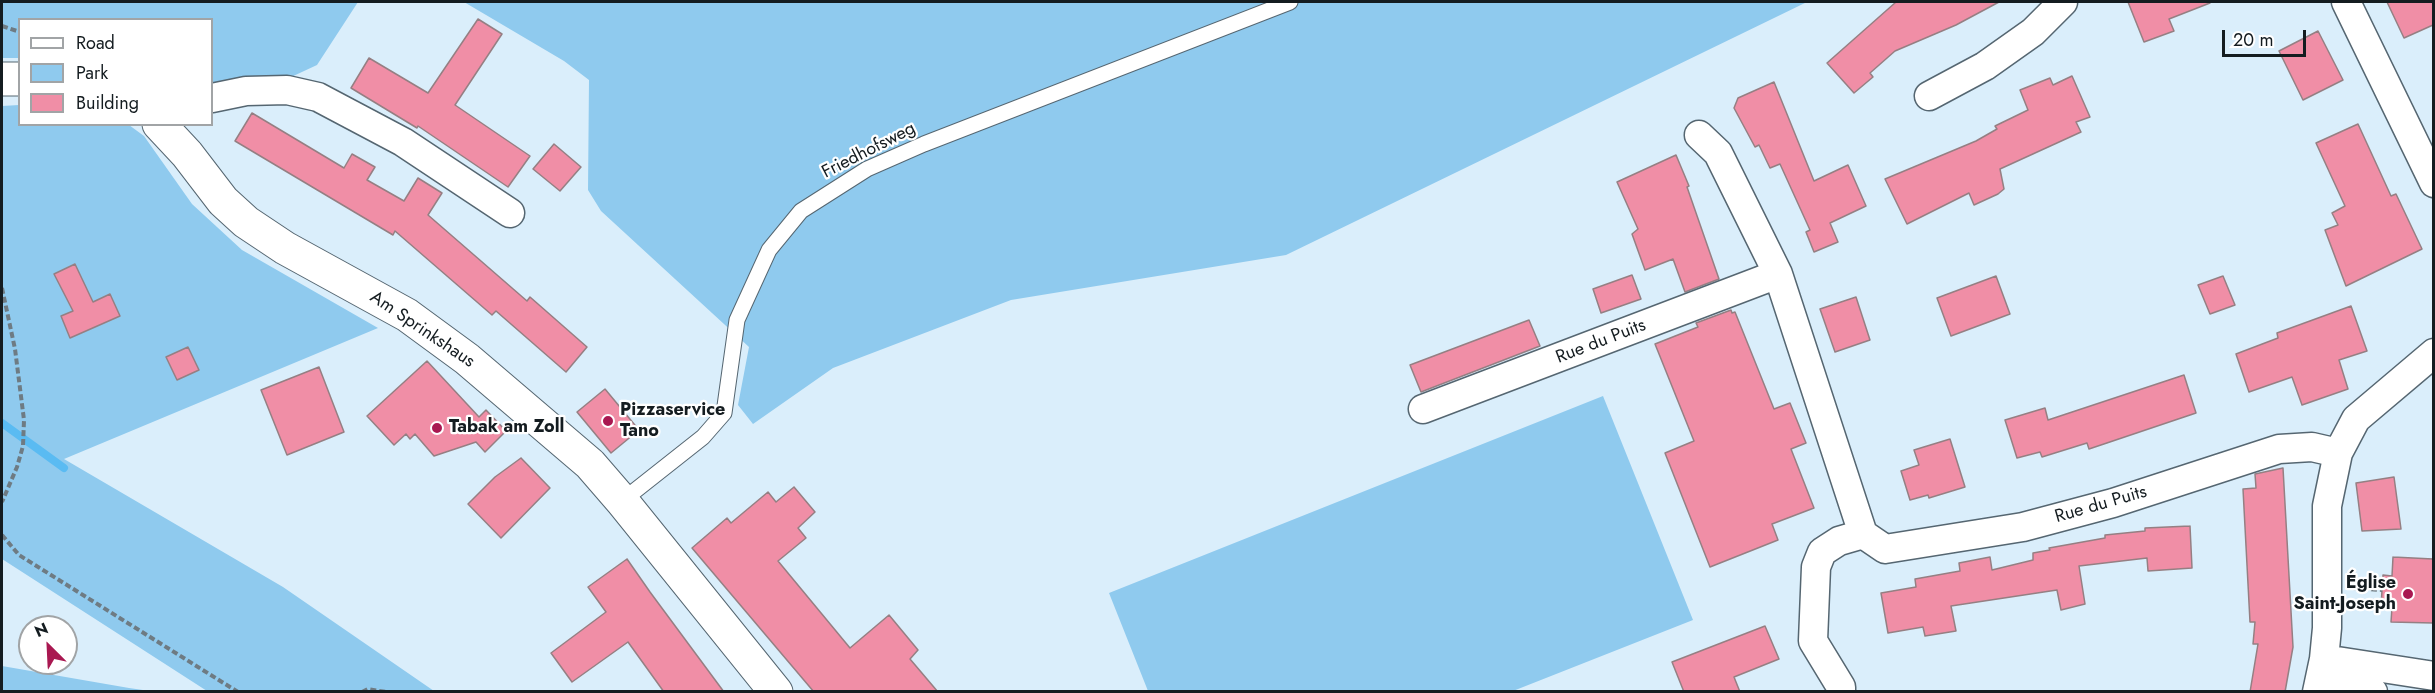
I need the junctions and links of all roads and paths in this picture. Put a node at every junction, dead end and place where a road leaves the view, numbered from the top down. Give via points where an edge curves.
1 (1290, 2) edge
2 (2063, 2) edge
3 (2346, 2) edge
4 (2, 26) edge
5 (18, 32) edge
6 (2, 79) edge
7 (18, 79) edge
8 (1929, 96) dead end
9 (213, 98) edge
10 (161, 126) edge
11 (1699, 135) dead end
12 (2433, 183) edge
13 (510, 213) dead end
14 (1778, 274) junction
15 (2, 288) edge
16 (2433, 353) edge
17 (1423, 409) dead end
18 (2338, 453) junction
19 (4, 494) edge
20 (622, 501) junction
21 (2, 502) edge
22 (1863, 534) junction
23 (2, 535) edge
24 (2433, 676) edge
25 (2320, 678) edge
26 (238, 692) edge
27 (362, 692) edge
28 (386, 692) edge
29 (776, 692) edge
30 (1841, 692) edge
31 (2373, 692) edge

1 - 20 lane, Friedhofsweg via 924,144 867,169 801,211 769,250 737,320 724,413 703,438
2 - 8 street via 2033,32 1985,66
3 - 12 street
4 - 5 path
6 - 7 street
9 - 13 street via 246,91 286,90 318,97 403,142
10 - 20 street, Am Sprinkshaus via 223,201 246,222 406,315 467,359 590,464
11 - 14 street via 1718,153
14 - 17 street, Rue du Puits
14 - 22 street
15 - 19 path via 24,420 23,446
16 - 18 street via 2356,419
18 - 22 street, Rue du Puits via 2312,447 2279,449 2113,503 2023,527 1885,549
18 - 25 street via 2327,506 2328,587
19 - 21 path
20 - 29 street, Am Sprinkshaus
22 - 30 street via 1839,541 1822,552 1816,567 1814,641
23 - 26 path via 20,555
24 - 25 street
25 - 31 street
27 - 28 path

